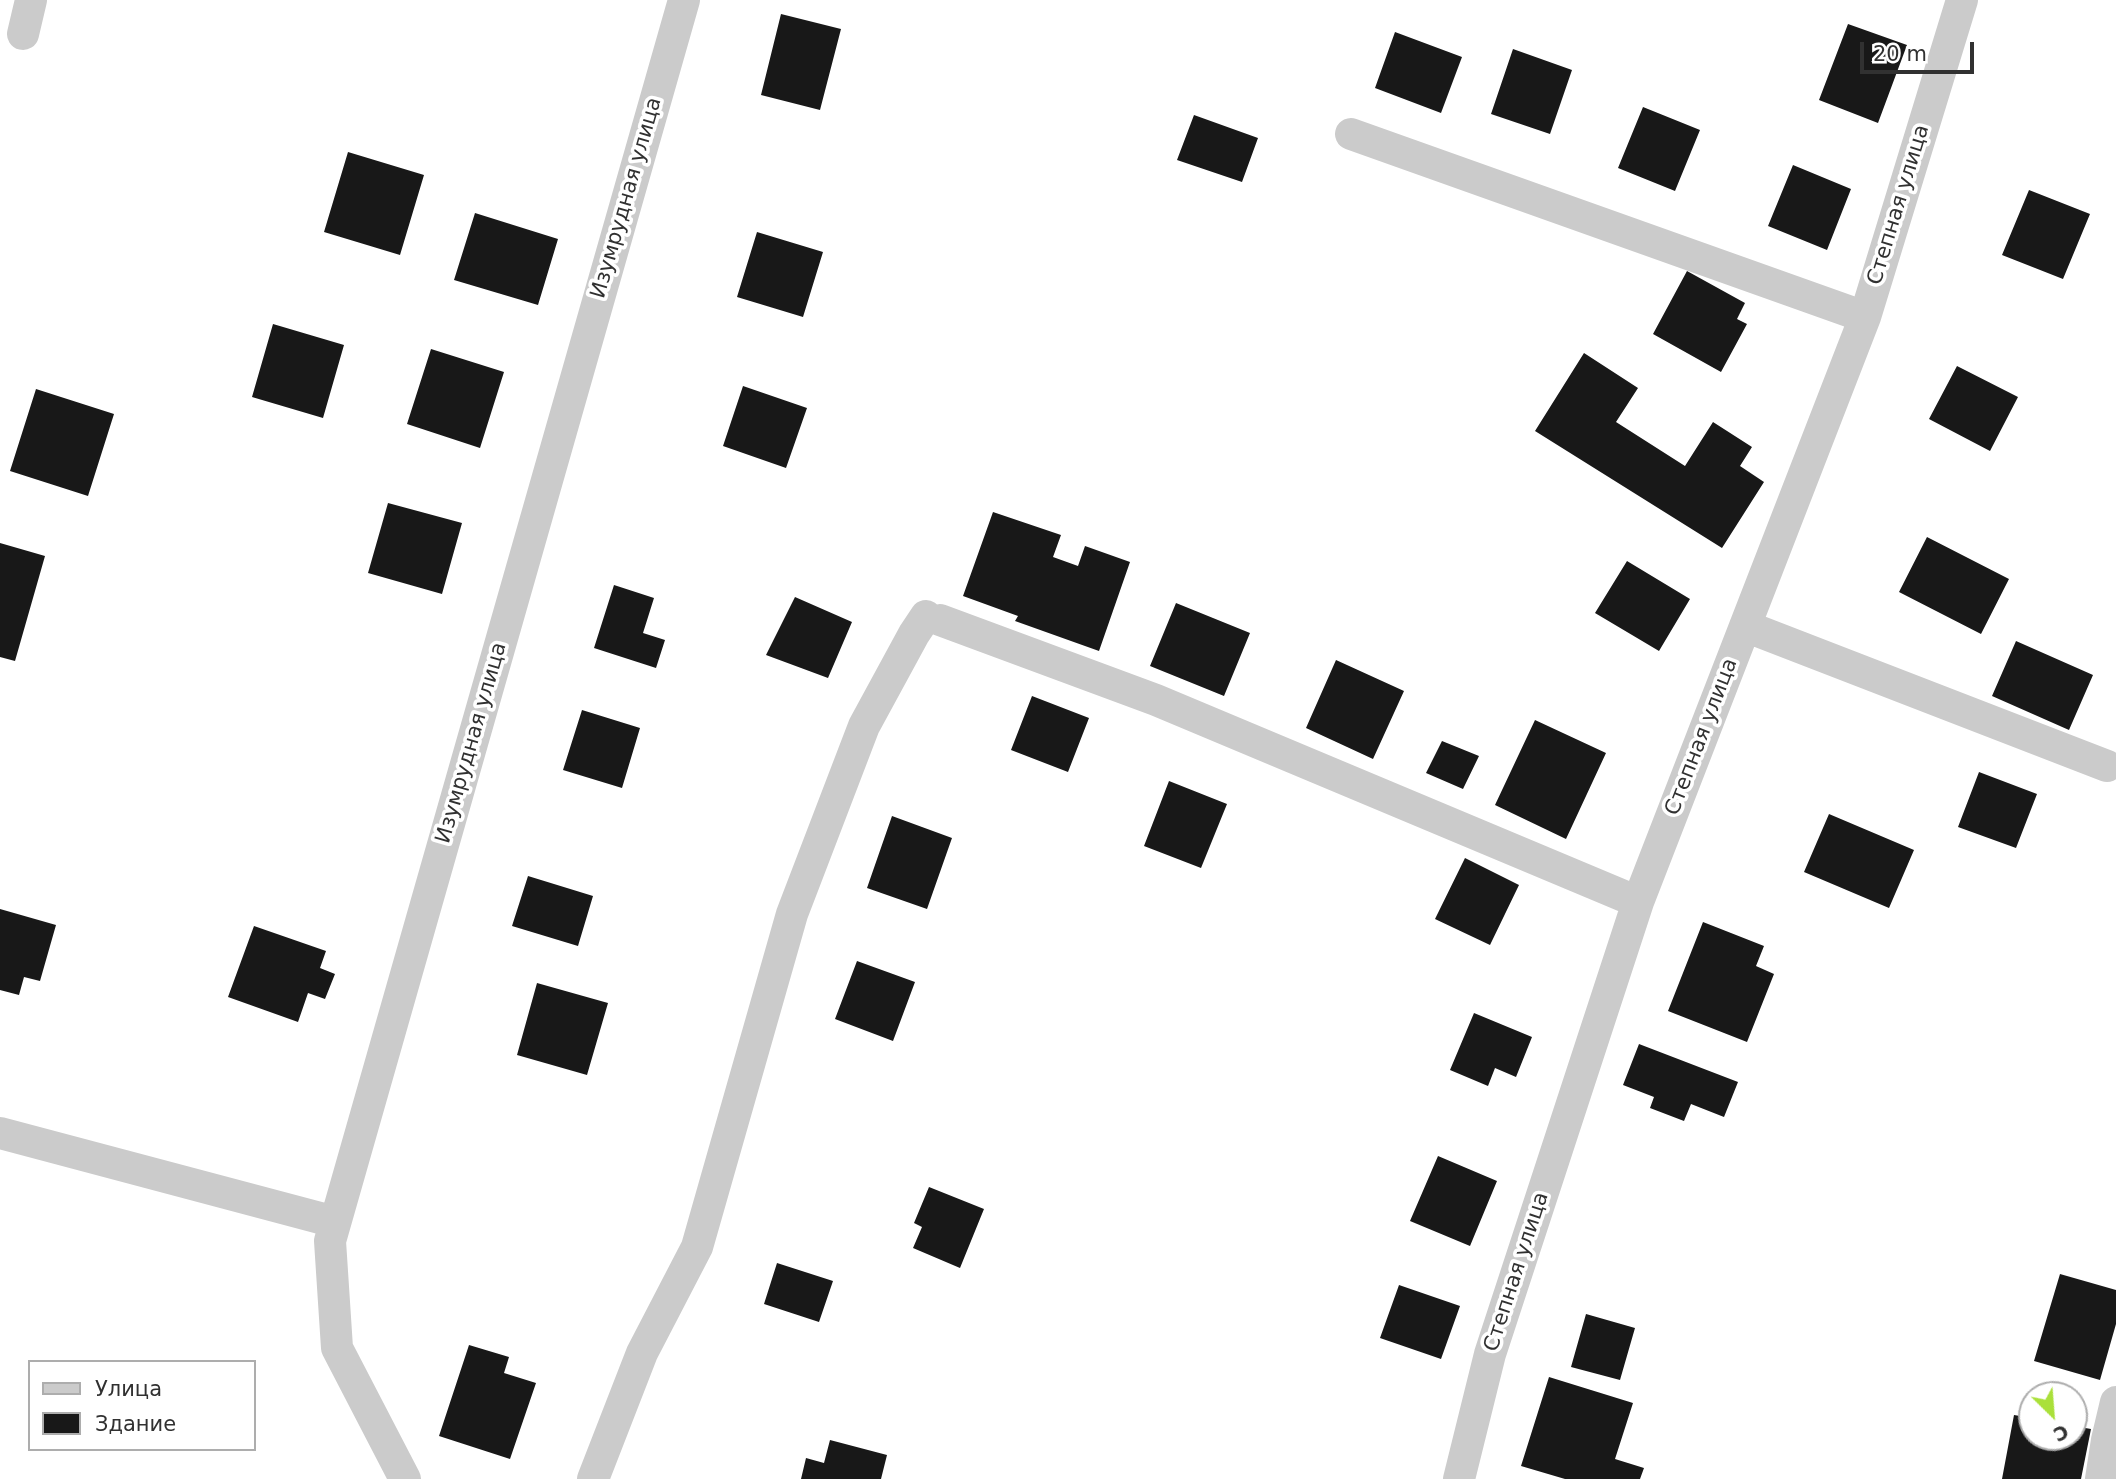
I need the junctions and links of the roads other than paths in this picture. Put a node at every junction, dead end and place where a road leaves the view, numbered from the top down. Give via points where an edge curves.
1 (31, 0) edge
2 (684, 0) edge
3 (1962, 0) edge
4 (23, 34) dead end
5 (1351, 134) dead end
6 (1865, 317) junction
7 (1745, 626) junction
8 (2107, 766) dead end
9 (1637, 902) junction
10 (0, 1133) edge
11 (335, 1222) junction
12 (2116, 1402) edge
13 (405, 1479) edge
14 (593, 1479) edge
15 (1459, 1479) edge
16 (2101, 1479) edge

1 - 4 street
2 - 11 street, Изумрудная улица
3 - 6 street, Степная улица
5 - 6 street
6 - 7 street, Степная улица
7 - 8 street
7 - 9 street, Степная улица
9 - 14 street via 1156,700 933,618 914,634 864,726 792,914 697,1247 642,1353
9 - 15 street, Степная улица via 1490,1354
10 - 11 street
11 - 13 street, Изумрудная улица via 330,1241 337,1348
12 - 16 street

